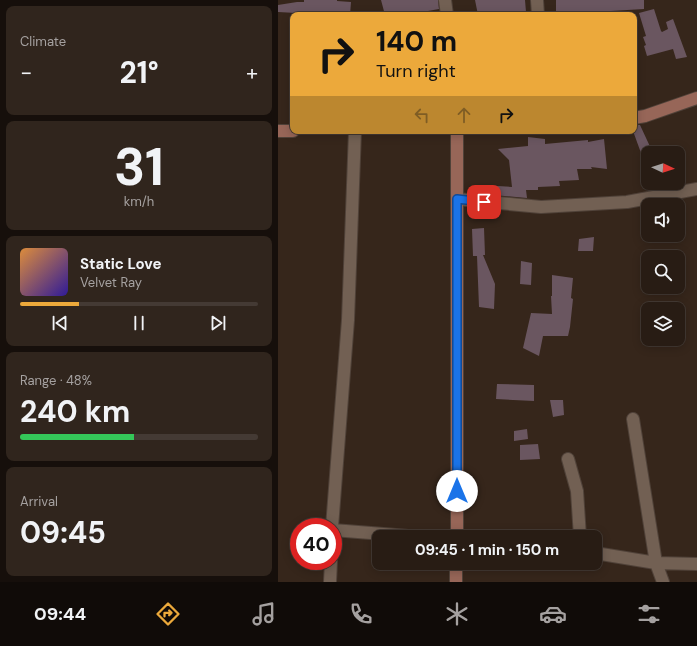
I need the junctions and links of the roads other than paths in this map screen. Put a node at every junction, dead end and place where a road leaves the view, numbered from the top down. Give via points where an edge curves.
1 (445, 0) edge
2 (537, 0) edge
3 (447, 12) edge
4 (538, 12) edge
5 (697, 98) edge
6 (637, 117) edge
7 (290, 131) edge
8 (278, 132) edge
9 (355, 134) edge
10 (457, 134) edge
11 (697, 189) edge
12 (457, 199) junction
13 (633, 418) dead end
14 (568, 459) dead end
15 (333, 518) edge
16 (457, 530) edge
17 (580, 530) edge
18 (342, 531) edge
19 (372, 533) edge
20 (602, 554) edge
21 (656, 563) junction
22 (697, 564) edge
23 (331, 570) edge
24 (456, 570) edge
25 (330, 582) edge
26 (456, 582) edge
27 (663, 582) edge

1 - 3 street
2 - 4 street
5 - 6 street
7 - 8 street
9 - 15 street via 348,320
10 - 12 street
11 - 12 street via 627,202 541,207
12 - 16 street
13 - 21 street
14 - 17 street via 577,491
18 - 19 street
20 - 21 street
21 - 22 street
21 - 27 street
23 - 25 street
24 - 26 street

